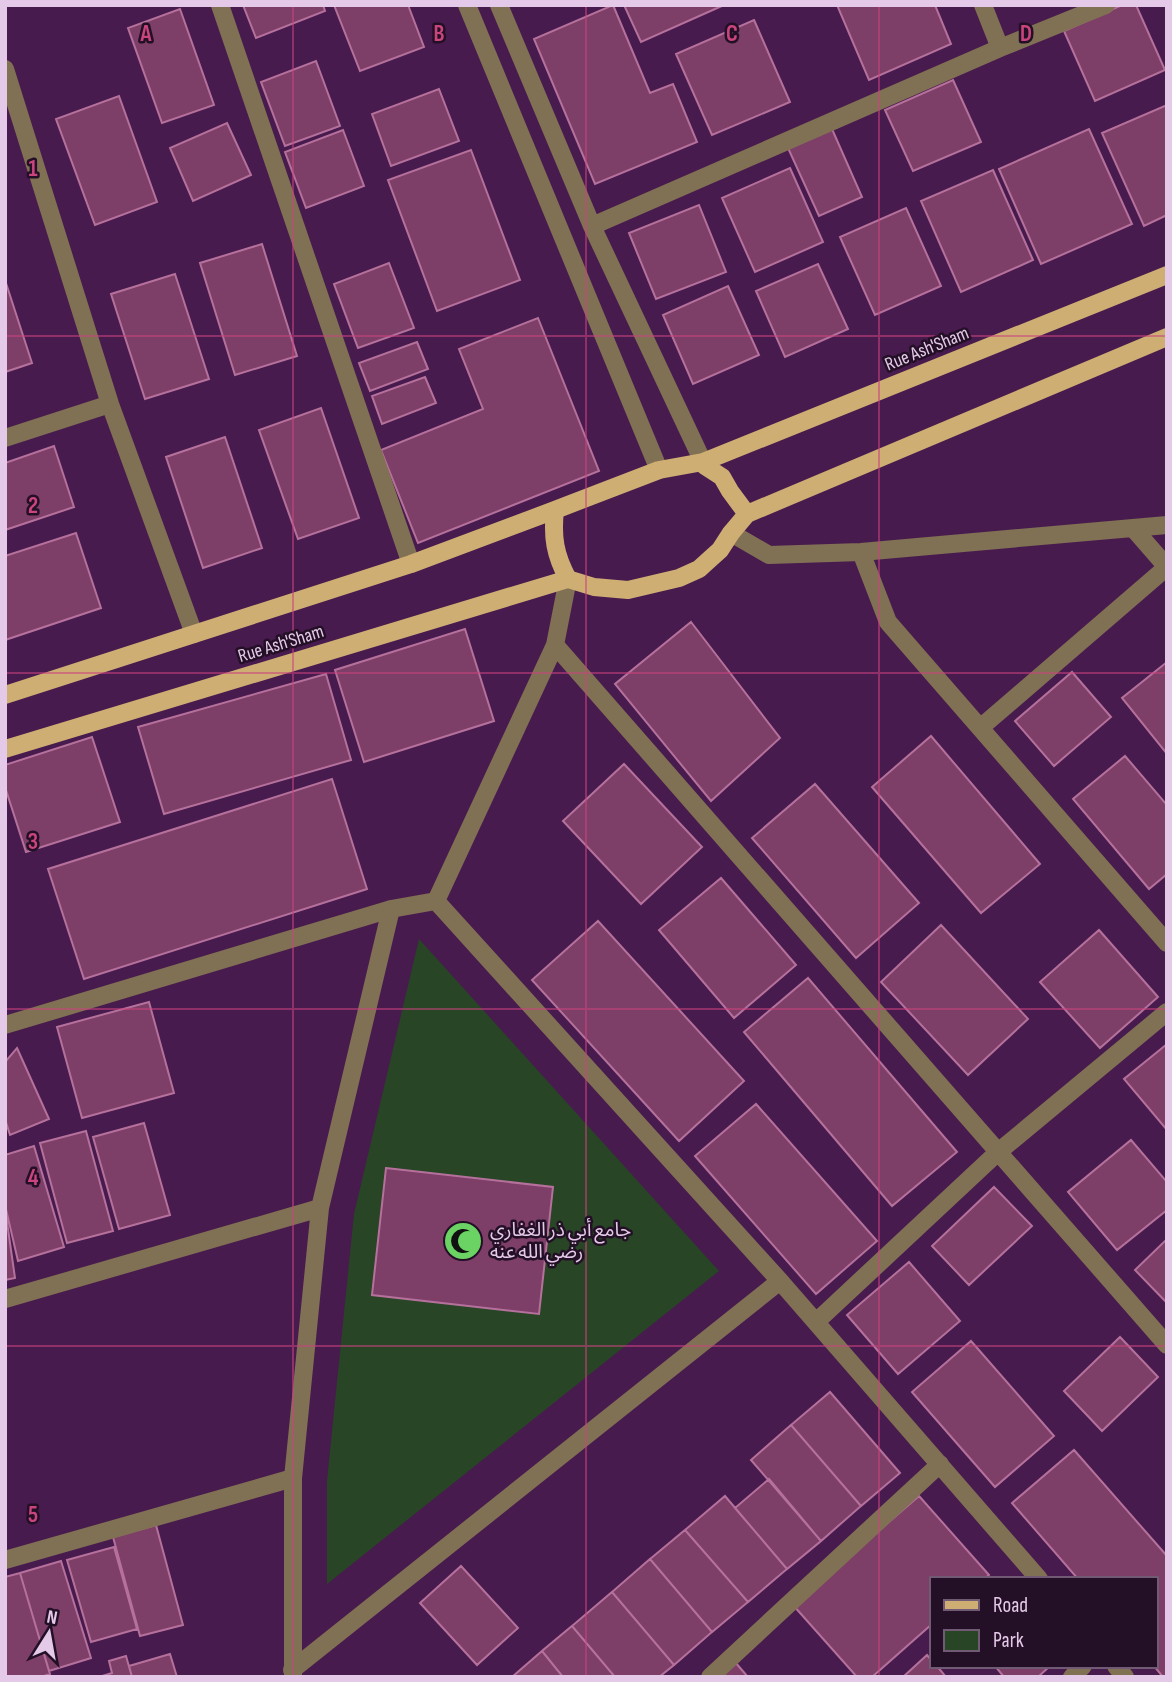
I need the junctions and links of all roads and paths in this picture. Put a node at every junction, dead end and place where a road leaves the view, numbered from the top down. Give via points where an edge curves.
1 (220, 5) edge
2 (467, 5) edge
3 (499, 5) edge
4 (983, 5) edge
5 (1106, 5) edge
6 (1000, 48) junction
7 (5, 69) edge
8 (593, 226) junction
9 (1167, 275) edge
10 (1167, 337) edge
11 (110, 404) junction
12 (5, 438) edge
13 (703, 463) junction
14 (659, 470) junction
15 (555, 510) junction
16 (747, 514) junction
17 (1167, 525) edge
18 (1133, 528) junction
19 (731, 533) junction
20 (862, 552) junction
21 (411, 564) junction
22 (1167, 567) edge
23 (568, 579) junction
24 (194, 634) junction
25 (555, 645) junction
26 (5, 695) edge
27 (980, 728) junction
28 (5, 749) edge
29 (436, 901) junction
30 (391, 909) junction
31 (1167, 943) edge
32 (1167, 1012) edge
33 (5, 1025) edge
34 (997, 1153) junction
35 (320, 1208) junction
36 (780, 1281) junction
37 (5, 1300) edge
38 (816, 1322) junction
39 (1167, 1345) edge
40 (940, 1464) junction
41 (293, 1478) junction
42 (5, 1560) edge
43 (1038, 1577) edge
44 (293, 1673) edge
45 (709, 1677) edge

1 - 21 street
2 - 14 street
3 - 8 street
4 - 6 street
5 - 6 street
6 - 8 street
7 - 11 street
8 - 13 street
9 - 13 main road, Rue Ash'Sham
10 - 16 main road
11 - 12 street
11 - 24 street
13 - 14 main road, Rue Ash'Sham
13 - 16 main road via 722,477
14 - 15 main road, Rue Ash'Sham
15 - 21 main road, Rue Ash'Sham
15 - 23 main road via 555,545
16 - 19 main road
17 - 18 street
18 - 20 street
18 - 22 street
19 - 20 street via 769,555
19 - 23 main road via 699,569 679,578 628,590
20 - 27 street via 888,622
21 - 24 main road, Rue Ash'Sham
22 - 27 street
23 - 25 street
23 - 28 main road, Rue Ash'Sham
24 - 26 main road, Rue Ash'Sham
25 - 29 street
25 - 34 street
27 - 31 street
29 - 30 street
29 - 36 street
30 - 33 street
30 - 35 street
32 - 34 street
34 - 38 street
34 - 39 street
35 - 37 street
35 - 41 street
36 - 38 street
36 - 44 street
38 - 40 street
40 - 43 street
40 - 45 street
41 - 42 street
41 - 44 street

